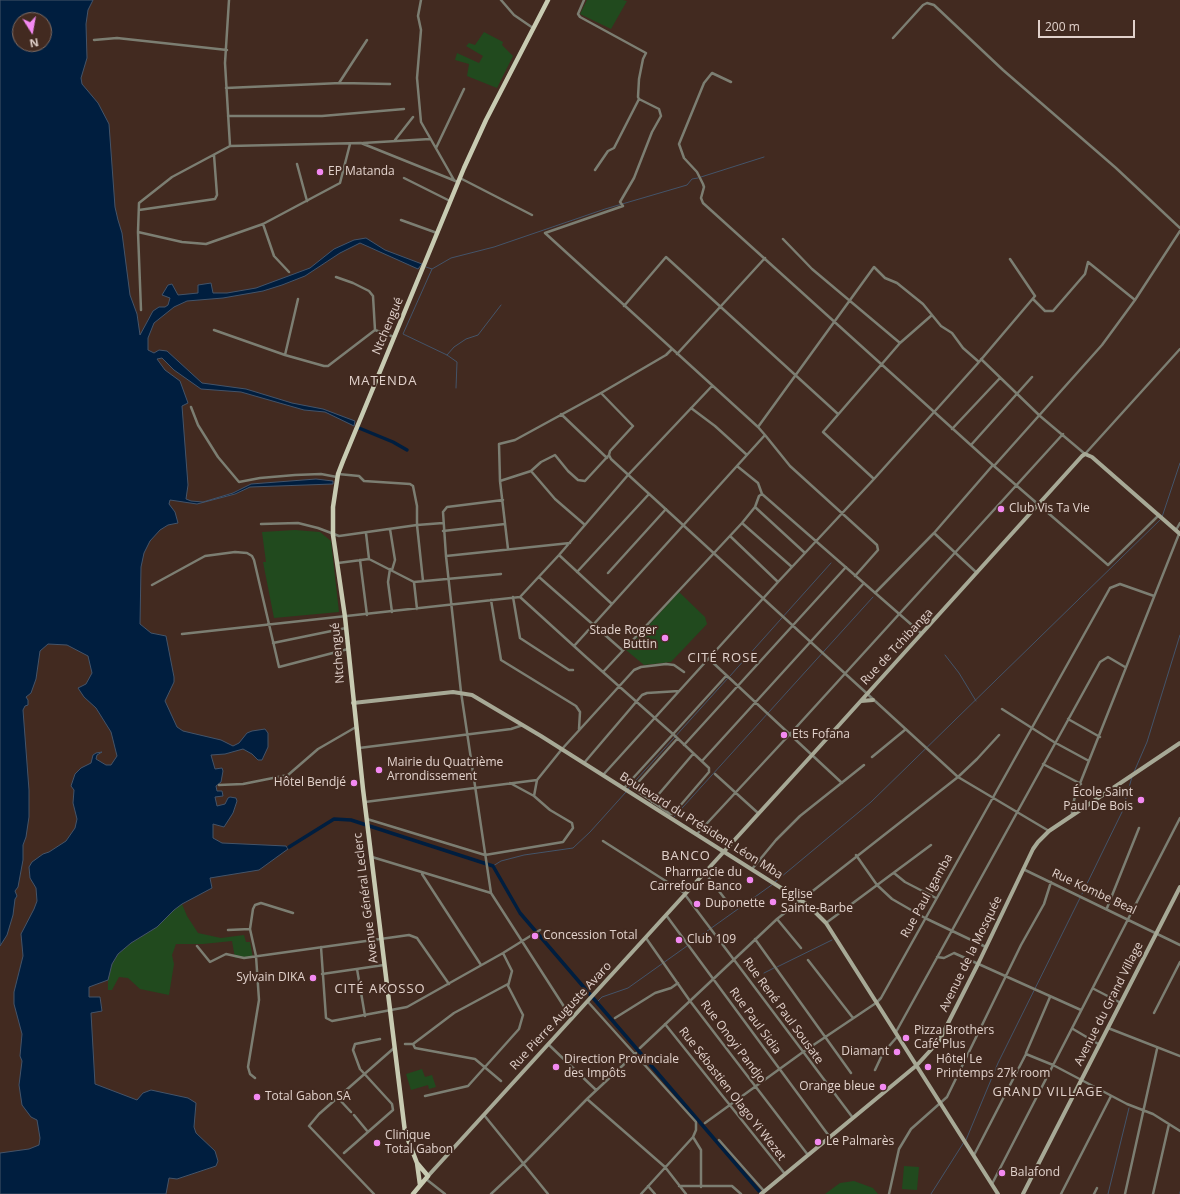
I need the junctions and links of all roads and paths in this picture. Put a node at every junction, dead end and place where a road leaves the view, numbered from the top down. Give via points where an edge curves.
1 (229, 0) edge
2 (422, 0) edge
3 (501, 0) edge
4 (548, 0) edge
5 (584, 0) edge
6 (533, 28) junction
7 (893, 38) dead end
8 (94, 40) dead end
9 (367, 40) dead end
10 (227, 50) junction
11 (731, 82) dead end
12 (339, 83) junction
13 (390, 84) dead end
14 (226, 88) junction
15 (464, 89) dead end
16 (639, 99) junction
17 (404, 109) dead end
18 (228, 116) junction
19 (413, 117) dead end
20 (430, 139) junction
21 (394, 141) junction
22 (361, 143) junction
23 (350, 144) junction
24 (230, 146) junction
25 (436, 148) junction
26 (214, 155) junction
27 (297, 164) dead end
28 (595, 170) dead end
29 (404, 178) dead end
30 (458, 180) junction
31 (307, 201) junction
32 (450, 201) junction
33 (139, 210) junction
34 (532, 215) dead end
35 (401, 220) dead end
36 (263, 224) junction
37 (1180, 228) edge
38 (1180, 231) edge
39 (138, 232) junction
40 (437, 232) junction
41 (783, 239) dead end
42 (765, 258) junction
43 (1010, 259) dead end
44 (289, 272) dead end
45 (336, 277) dead end
46 (298, 299) dead end
47 (1033, 299) junction
48 (1135, 300) junction
49 (850, 301) junction
50 (624, 306) junction
51 (720, 306) junction
52 (141, 310) dead end
53 (932, 315) junction
54 (835, 322) junction
55 (214, 330) dead end
56 (375, 330) junction
57 (394, 337) junction
58 (900, 343) junction
59 (672, 349) junction
60 (1180, 349) edge
61 (285, 354) junction
62 (677, 354) junction
63 (980, 361) junction
64 (882, 364) junction
65 (797, 375) junction
66 (1032, 377) dead end
67 (1000, 378) junction
68 (712, 386) junction
69 (601, 393) junction
70 (1018, 394) junction
71 (191, 407) dead end
72 (691, 408) junction
73 (934, 412) junction
74 (561, 414) junction
75 (838, 414) junction
76 (1040, 416) junction
77 (758, 427) junction
78 (952, 429) junction
79 (1063, 434) junction
80 (765, 435) junction
81 (971, 445) junction
82 (1085, 454) junction
83 (747, 455) junction
84 (608, 456) junction
85 (737, 466) junction
86 (994, 466) junction
87 (531, 471) junction
88 (338, 475) junction
89 (628, 475) junction
90 (874, 479) junction
91 (500, 481) junction
92 (1015, 485) junction
93 (649, 494) junction
94 (762, 494) junction
95 (503, 500) junction
96 (1038, 505) junction
97 (755, 507) junction
98 (666, 509) junction
99 (842, 514) junction
100 (1160, 518) junction
101 (1180, 522) edge
102 (443, 523) junction
103 (742, 523) junction
104 (261, 524) dead end
105 (505, 524) junction
106 (417, 525) junction
107 (684, 525) junction
108 (585, 526) junction
109 (390, 529) junction
110 (443, 531) junction
111 (1178, 532) edge
112 (366, 533) junction
113 (934, 533) junction
114 (333, 535) junction
115 (730, 536) junction
116 (816, 541) junction
117 (570, 543) junction
118 (508, 549) junction
119 (713, 552) junction
120 (955, 552) junction
121 (805, 553) junction
122 (559, 555) junction
123 (446, 556) junction
124 (369, 559) junction
125 (360, 560) junction
126 (338, 563) junction
127 (792, 567) junction
128 (846, 567) junction
129 (391, 570) junction
130 (577, 572) junction
131 (608, 573) dead end
132 (977, 573) junction
133 (501, 574) dead end
134 (855, 576) junction
135 (539, 577) junction
136 (449, 580) junction
137 (423, 581) junction
138 (414, 582) junction
139 (778, 582) junction
140 (864, 583) junction
141 (152, 585) dead end
142 (875, 593) junction
143 (1154, 596) junction
144 (520, 597) junction
145 (514, 598) junction
146 (763, 598) junction
147 (491, 600) junction
148 (612, 604) junction
149 (452, 605) junction
150 (417, 609) junction
151 (392, 612) junction
152 (898, 613) junction
153 (367, 615) junction
154 (345, 617) junction
155 (269, 624) junction
156 (592, 626) junction
157 (794, 626) junction
158 (346, 628) junction
159 (182, 634) dead end
160 (922, 634) junction
161 (811, 641) junction
162 (273, 643) junction
163 (574, 646) junction
164 (348, 649) junction
165 (622, 650) junction
166 (709, 659) junction
167 (1126, 667) junction
168 (573, 670) dead end
169 (602, 672) junction
170 (684, 672) dead end
171 (845, 674) junction
172 (728, 677) junction
173 (619, 686) junction
174 (738, 688) junction
175 (679, 691) junction
176 (461, 692) junction
177 (867, 694) junction
178 (873, 700) junction
179 (861, 701) junction
180 (636, 702) junction
181 (353, 703) junction
182 (755, 703) junction
183 (1002, 709) dead end
184 (654, 718) junction
185 (1068, 719) junction
186 (523, 725) junction
187 (356, 727) junction
188 (1030, 728) junction
189 (906, 729) junction
190 (579, 730) junction
191 (468, 734) junction
192 (790, 734) junction
193 (999, 735) dead end
194 (675, 736) junction
195 (1100, 737) junction
196 (1055, 742) junction
197 (1180, 743) edge
198 (684, 745) junction
199 (359, 748) junction
200 (562, 749) junction
201 (693, 754) junction
202 (812, 755) junction
203 (872, 757) dead end
204 (702, 761) junction
205 (1089, 761) junction
206 (583, 763) junction
207 (1043, 764) junction
208 (864, 765) dead end
209 (715, 774) dead end
210 (603, 776) junction
211 (958, 777) junction
212 (537, 780) junction
213 (510, 783) junction
214 (842, 783) junction
215 (1081, 784) junction
216 (219, 785) dead end
217 (475, 787) junction
218 (625, 789) junction
219 (736, 793) junction
220 (534, 796) junction
221 (992, 796) junction
222 (364, 802) junction
223 (651, 803) junction
224 (1017, 811) junction
225 (758, 813) junction
226 (1072, 815) junction
227 (1180, 818) edge
228 (367, 820) junction
229 (1139, 828) dead end
230 (1049, 831) junction
231 (697, 834) junction
232 (603, 841) dead end
233 (931, 845) dead end
234 (723, 852) junction
235 (485, 855) junction
236 (856, 855) junction
237 (372, 857) junction
238 (1023, 868) junction
239 (751, 870) junction
240 (705, 873) junction
241 (894, 873) junction
242 (422, 874) junction
243 (1051, 882) junction
244 (877, 884) junction
245 (1180, 887) edge
246 (491, 893) junction
247 (685, 895) junction
248 (936, 898) junction
249 (800, 899) junction
250 (732, 908) dead end
251 (1107, 908) junction
252 (293, 913) dead end
253 (666, 915) junction
254 (925, 918) junction
255 (777, 919) junction
256 (1130, 919) junction
257 (826, 923) junction
258 (250, 929) junction
259 (952, 929) junction
260 (228, 930) dead end
261 (540, 930) dead end
262 (1156, 933) junction
263 (382, 938) junction
264 (646, 938) junction
265 (755, 939) junction
266 (522, 942) junction
267 (1180, 945) edge
268 (197, 946) dead end
269 (321, 947) junction
270 (986, 947) junction
271 (801, 948) dead end
272 (503, 953) junction
273 (256, 956) junction
274 (937, 957) junction
275 (734, 958) junction
276 (808, 960) dead end
277 (1180, 962) edge
278 (978, 964) junction
279 (384, 965) junction
280 (481, 966) junction
281 (357, 969) junction
282 (322, 974) junction
283 (1005, 977) junction
284 (714, 978) junction
285 (678, 983) junction
286 (448, 984) junction
287 (508, 984) junction
288 (1094, 989) junction
289 (1050, 997) junction
290 (589, 1000) junction
291 (690, 1001) junction
292 (876, 1003) junction
293 (1121, 1003) junction
294 (1081, 1010) junction
295 (389, 1011) junction
296 (1154, 1012) dead end
297 (365, 1016) junction
298 (615, 1018) dead end
299 (853, 1018) junction
300 (572, 1019) junction
301 (666, 1024) junction
302 (1108, 1028) junction
303 (1073, 1029) junction
304 (896, 1036) junction
305 (826, 1037) junction
306 (380, 1039) dead end
307 (405, 1044) dead end
308 (413, 1044) junction
309 (548, 1044) junction
310 (1100, 1045) junction
311 (394, 1048) junction
312 (640, 1048) dead end
313 (1157, 1048) junction
314 (803, 1052) junction
315 (636, 1053) junction
316 (1026, 1054) junction
317 (1180, 1056) edge
318 (917, 1065) junction
319 (1053, 1065) junction
320 (486, 1068) junction
321 (779, 1070) junction
322 (876, 1070) dead end
323 (852, 1073) dead end
324 (364, 1074) junction
325 (255, 1078) dead end
326 (501, 1080) dead end
327 (1082, 1081) junction
328 (755, 1086) junction
329 (596, 1090) junction
330 (425, 1096) dead end
331 (1111, 1096) junction
332 (338, 1098) junction
333 (586, 1099) junction
334 (729, 1104) junction
335 (941, 1104) junction
336 (1145, 1110) junction
337 (351, 1112) dead end
338 (354, 1115) dead end
339 (484, 1115) junction
340 (853, 1118) junction
341 (705, 1123) dead end
342 (1169, 1124) junction
343 (1180, 1131) edge
344 (368, 1132) junction
345 (830, 1136) junction
346 (693, 1138) junction
347 (719, 1140) dead end
348 (344, 1153) dead end
349 (974, 1155) junction
350 (808, 1156) junction
351 (417, 1163) junction
352 (523, 1164) junction
353 (665, 1167) junction
354 (785, 1174) junction
355 (427, 1178) junction
356 (992, 1184) junction
357 (420, 1185) junction
358 (648, 1186) junction
359 (680, 1186) junction
360 (701, 1187) junction
361 (1097, 1188) dead end
362 (763, 1193) edge
363 (374, 1194) edge
364 (413, 1194) edge
365 (445, 1194) edge
366 (491, 1194) edge
367 (548, 1194) edge
368 (641, 1194) edge
369 (655, 1194) edge
370 (686, 1194) edge
371 (741, 1194) edge
372 (889, 1194) edge
373 (997, 1194) edge
374 (1023, 1194) edge
375 (1061, 1194) edge
376 (1094, 1194) edge
377 (1125, 1194) edge
378 (1153, 1194) edge

1 - 10 street
2 - 20 street via 418,16 421,30 417,78 421,122
3 - 6 street via 523,22
4 - 6 main road, Ntchengué
5 - 16 street via 578,14 580,17 646,53 639,79
6 - 30 main road, Ntchengué
7 - 37 street via 923,5 927,3 934,6 1003,70 1077,132
8 - 10 street via 117,38
9 - 12 street
10 - 14 street
11 - 42 street via 712,73 704,83 679,144 684,158 700,177 704,187 701,198 703,202
12 - 13 street
12 - 14 street
14 - 18 street
15 - 25 street
16 - 28 street via 614,148 608,150
16 - 50 street via 659,109 660,116 621,204 602,214 545,233
17 - 18 street via 322,116
18 - 24 street
19 - 21 street
20 - 21 street
20 - 25 street
21 - 22 street
22 - 23 street
22 - 30 street
23 - 24 street
23 - 31 street via 340,183
24 - 26 street
25 - 30 street
26 - 33 street via 172,177 139,203
26 - 33 street via 217,195 215,199
27 - 31 street
29 - 32 street
30 - 32 main road, Ntchengué
30 - 34 street
31 - 36 street
32 - 40 main road, Ntchengué
33 - 39 street
35 - 40 street
36 - 39 street via 206,244 182,242
36 - 44 street via 274,256
38 - 48 street
39 - 52 street
40 - 57 main road, Ntchengué
41 - 49 street via 812,269
42 - 51 street
42 - 54 street
43 - 47 street via 1035,296
45 - 56 street via 353,282 373,296
46 - 61 street
47 - 48 street via 1045,311 1053,311 1085,274 1088,262
47 - 63 street
48 - 76 street via 1102,345
49 - 53 street via 874,267 923,304
49 - 54 street
49 - 58 street
50 - 51 street via 666,257
50 - 59 street
51 - 62 street
51 - 65 street
53 - 58 street
53 - 63 street via 941,326 952,333 968,353
54 - 64 street
54 - 65 street
55 - 61 street
56 - 57 street
56 - 61 street via 328,366
57 - 88 main road, Ntchengué
58 - 64 street
59 - 62 street
59 - 69 street
60 - 82 street
62 - 68 street
63 - 67 street
63 - 73 street
64 - 73 street
64 - 75 street
65 - 75 street
65 - 77 street
66 - 70 street
67 - 70 street
67 - 78 street
68 - 72 street
68 - 77 street
69 - 74 street
69 - 84 street via 633,426
70 - 76 street
70 - 81 street
71 - 88 street via 198,426 240,482 295,475
72 - 83 street
72 - 89 street
73 - 78 street
73 - 90 street
74 - 84 street
74 - 91 street via 515,440 499,444
75 - 90 street via 823,432
76 - 79 street
76 - 86 street
77 - 80 street
78 - 81 street
79 - 82 street
79 - 92 street
80 - 83 street
80 - 99 street via 790,466
81 - 86 street
82 - 96 street, Rue de Tchibanga
82 - 100 street via 1092,457
83 - 85 street
84 - 87 street via 584,481 578,480 568,471 555,454
84 - 89 street
85 - 94 street via 758,483
85 - 107 street
86 - 92 street
86 - 113 street
87 - 91 street
87 - 108 street via 555,499
88 - 106 street via 359,476 364,481 412,485 417,506
88 - 114 main road, Ntchengué via 332,513
89 - 93 street
89 - 108 street
90 - 99 street
91 - 95 street
92 - 96 street
92 - 120 street
93 - 98 street
93 - 130 street
94 - 97 street
94 - 116 street
95 - 102 street via 447,507 443,512
95 - 105 street
96 - 100 street via 1108,565
96 - 132 street, Rue de Tchibanga
97 - 103 street
97 - 121 street
98 - 107 street
98 - 131 street
99 - 116 street
99 - 134 street via 878,548
100 - 111 street
101 - 111 street
102 - 106 street
102 - 110 street
103 - 115 street
103 - 127 street
104 - 114 street via 298,523
105 - 110 street
105 - 118 street
106 - 109 street
106 - 137 street
107 - 119 street
107 - 148 street
108 - 117 street
109 - 112 street
109 - 129 street via 395,560
110 - 123 street
111 - 143 street
112 - 114 street
112 - 124 street
113 - 120 street
113 - 142 street
114 - 126 main road, Ntchengué
115 - 119 street
115 - 139 street
116 - 121 street
116 - 128 street
117 - 118 street
117 - 122 street
118 - 123 street
119 - 146 street
119 - 165 street
120 - 132 street
120 - 152 street
121 - 127 street
122 - 130 street
122 - 135 street
123 - 136 street
124 - 125 street
124 - 129 street
125 - 126 street
125 - 153 street
126 - 154 main road, Ntchengué
127 - 139 street
128 - 134 street
128 - 157 street
129 - 138 street
129 - 151 street via 388,582
130 - 148 street
132 - 160 street, Rue de Tchibanga
133 - 136 street
134 - 140 street
135 - 144 street
135 - 156 street
136 - 137 street
136 - 149 street
137 - 138 street
138 - 150 street
139 - 146 street
140 - 142 street
140 - 161 street
141 - 155 street via 205,556 247,553 254,560
142 - 152 street
143 - 167 street
143 - 188 street, Rue Paul Igamba via 1120,584 1110,588
144 - 145 street
144 - 163 street
145 - 147 street
145 - 168 street via 520,638 569,670
146 - 157 street
146 - 166 street
147 - 149 street
147 - 190 street via 501,660 576,706 580,712
148 - 156 street
149 - 150 street
149 - 176 street
150 - 151 street
151 - 153 street
152 - 160 street
152 - 171 street
153 - 154 street
154 - 155 street
154 - 158 main road, Ntchengué
155 - 159 street
155 - 162 street
156 - 163 street
156 - 165 street
157 - 161 street
157 - 174 street
158 - 162 street
158 - 164 main road, Ntchengué
160 - 177 street, Rue de Tchibanga
161 - 171 street
161 - 182 street
162 - 164 street via 279,667
163 - 169 street
164 - 181 main road, Ntchengué
165 - 169 street
166 - 172 street
166 - 175 street
167 - 185 street via 1108,657 1102,659
167 - 195 street
169 - 173 street
170 - 173 street via 670,665 641,667 634,670
171 - 177 street
171 - 192 street
172 - 174 street
172 - 194 street
173 - 180 street
173 - 190 street
174 - 182 street
174 - 198 street
175 - 180 street via 646,693
175 - 184 street
176 - 181 street, Boulevard du Président Léon Mba
176 - 186 street, Boulevard du Président Léon Mba via 472,695
176 - 191 street
177 - 178 street
177 - 179 street, Rue de Tchibanga
178 - 179 street
178 - 189 street
179 - 202 street, Rue de Tchibanga
180 - 184 street
180 - 206 street
181 - 187 main road, Ntchengué
182 - 192 street
182 - 204 street
183 - 188 street
184 - 194 street
184 - 210 street
185 - 195 street
185 - 196 street
186 - 191 street via 511,729
186 - 200 street, Boulevard du Président Léon Mba
187 - 199 main road, Ntchengué
187 - 216 street via 318,749 288,775 243,784
188 - 196 street
188 - 221 street, Rue Paul Igamba
189 - 203 street
189 - 211 street
190 - 200 street
191 - 199 street
191 - 217 street
192 - 202 street
192 - 219 street
193 - 211 street
194 - 198 street
194 - 218 street
194 - 223 street via 633,786 634,790
195 - 205 street
196 - 205 street
196 - 207 street
197 - 226 street, Avenue de la Mosquée
198 - 201 street
199 - 222 main road, Avenue Général Leclerc
200 - 206 street, Boulevard du Président Léon Mba
200 - 212 street
201 - 204 street
201 - 223 street
202 - 214 street
202 - 225 street, Rue de Tchibanga
204 - 223 street via 710,769 709,772 673,814
205 - 215 street
206 - 210 street, Boulevard du Président Léon Mba
207 - 215 street
207 - 224 street
208 - 214 street
209 - 219 street
210 - 218 street, Boulevard du Président Léon Mba
211 - 221 street
211 - 236 street
212 - 213 street
212 - 220 street
213 - 217 street
213 - 220 street
214 - 239 street via 800,816
215 - 226 street via 1072,805
217 - 222 street
217 - 235 street
218 - 223 street, Boulevard du Président Léon Mba
219 - 225 street
219 - 231 street
220 - 235 street via 550,810 572,823 573,828 564,841
221 - 224 street
221 - 248 street, Rue Paul Igamba
222 - 228 main road, Avenue Général Leclerc
223 - 231 street, Boulevard du Président Léon Mba
224 - 230 street
224 - 259 street
225 - 234 street, Rue de Tchibanga
226 - 230 street, Avenue de la Mosquée
227 - 256 street
228 - 235 street
228 - 237 main road, Avenue Général Leclerc
229 - 251 street
230 - 238 street, Avenue de la Mosquée via 1032,849
231 - 234 street, Boulevard du Président Léon Mba
232 - 247 street, Rue René Paul Sousate
233 - 241 street
234 - 239 street, Boulevard du Président Léon Mba
234 - 240 street, Rue Pierre Auguste Avaro
235 - 246 street
236 - 244 street
236 - 249 street
237 - 242 street
237 - 263 main road, Avenue Général Leclerc
238 - 243 street, Rue Kombe Beal
238 - 270 street, Avenue de la Mosquée
239 - 249 street, Boulevard du Président Léon Mba
240 - 247 street, Rue Pierre Auguste Avaro
240 - 250 street
241 - 244 street
241 - 248 street via 904,882
242 - 246 street
242 - 280 street
243 - 251 street, Rue Kombe Beal
243 - 283 street via 1044,904
244 - 254 street via 892,899
244 - 257 street
245 - 262 street, Avenue du Grand Village
246 - 266 street
247 - 253 street, Rue Pierre Auguste Avaro
247 - 275 street, Rue René Paul Sousate
248 - 254 street, Rue Paul Igamba
249 - 255 street
249 - 257 street, Boulevard du Président Léon Mba via 816,911
251 - 256 street, Rue Kombe Beal
252 - 258 street via 260,903 253,909
253 - 264 street, Rue Pierre Auguste Avaro
253 - 284 street, Rue Paul Sidia
254 - 259 street
254 - 292 street, Rue Paul Igamba
255 - 265 street
255 - 271 street
256 - 262 street, Rue Kombe Beal
256 - 288 street
257 - 292 street, Boulevard du Président Léon Mba
258 - 260 street
258 - 273 street
259 - 270 street
259 - 274 street
261 - 266 street
262 - 267 street, Rue Kombe Beal
262 - 293 street, Avenue du Grand Village
263 - 269 street
263 - 279 main road, Avenue Général Leclerc
263 - 286 street via 415,936
264 - 285 street, Rue Onoyi Pandjo
264 - 290 street, Rue Pierre Auguste Avaro
265 - 275 street
265 - 305 street
266 - 272 street
266 - 300 street
268 - 273 street via 210,962 226,954 244,958
269 - 273 street
269 - 282 street
270 - 278 street, Avenue de la Mosquée
272 - 280 street
272 - 287 street via 512,971
273 - 325 street via 259,1000 248,1067 250,1074
274 - 278 street via 944,958 954,953
274 - 304 street
275 - 284 street
275 - 314 street, Rue René Paul Sousate
276 - 299 street
277 - 296 street
278 - 283 street
278 - 318 street, Avenue de la Mosquée via 942,1034
279 - 281 street
279 - 295 main road, Avenue Général Leclerc
280 - 286 street
281 - 282 street
281 - 297 street
282 - 297 street via 326,1018 332,1021
283 - 289 street
283 - 335 street via 947,1097
284 - 291 street
284 - 321 street, Rue Paul Sidia
285 - 291 street, Rue Onoyi Pandjo
285 - 298 street via 655,993
286 - 295 street via 411,1005
287 - 308 street via 454,1013
287 - 320 street via 523,1015 521,1023 519,1029
288 - 293 street
288 - 294 street
289 - 294 street
289 - 316 street
290 - 300 street, Rue Pierre Auguste Avaro
290 - 315 street
291 - 301 street
291 - 328 street, Rue Onoyi Pandjo
292 - 299 street
292 - 304 street, Boulevard du Président Léon Mba
293 - 302 street, Avenue du Grand Village
294 - 303 street
295 - 297 street
295 - 311 main road, Avenue Général Leclerc
299 - 305 street
300 - 309 street, Rue Pierre Auguste Avaro
301 - 312 street
301 - 334 street, Rue Sébastien Olago Yi Wezet
302 - 310 street, Avenue du Grand Village
302 - 313 street
303 - 310 street
303 - 319 street
304 - 318 street, Boulevard du Président Léon Mba
304 - 322 street via 883,1052
305 - 314 street
305 - 323 street
306 - 324 street via 354,1046 356,1061
307 - 308 street
308 - 320 street via 415,1048 475,1060
309 - 329 street
309 - 339 street, Rue Pierre Auguste Avaro
310 - 327 street, Avenue du Grand Village
311 - 324 street
311 - 351 main road, Avenue Général Leclerc via 405,1132
313 - 317 street
313 - 336 street
314 - 321 street
314 - 340 street, Rue René Paul Sousate
315 - 329 street
315 - 346 street via 696,1122
316 - 319 street
316 - 349 street
318 - 335 street, Boulevard du Président Léon Mba
318 - 340 street, Avenue de la Mosquée
319 - 327 street
319 - 356 street
320 - 326 street
320 - 330 street via 464,1089
321 - 328 street
321 - 345 street, Rue Paul Sidia
324 - 332 street
324 - 344 street via 394,1107
327 - 331 street
327 - 374 street, Avenue du Grand Village
328 - 334 street
328 - 350 street, Rue Onoyi Pandjo
329 - 333 street
331 - 336 street
331 - 375 street
332 - 337 street
332 - 363 street via 309,1126
333 - 352 street
333 - 353 street
334 - 341 street
334 - 354 street, Rue Sébastien Olago Yi Wezet
335 - 349 street, Boulevard du Président Léon Mba
335 - 372 street via 916,1124 899,1149
336 - 342 street
336 - 377 street
338 - 344 street
339 - 352 street
339 - 355 street, Rue Pierre Auguste Avaro
340 - 345 street, Avenue de la Mosquée
342 - 343 street
342 - 378 street
344 - 348 street
345 - 350 street, Avenue de la Mosquée
346 - 353 street
346 - 360 street via 701,1150
347 - 362 street
349 - 356 street, Boulevard du Président Léon Mba
350 - 354 street, Avenue de la Mosquée
351 - 355 main road
351 - 357 main road
352 - 366 street
352 - 367 street
353 - 358 street
353 - 359 street
354 - 362 street, Avenue de la Mosquée
355 - 357 main road, Rue Pierre Auguste Avaro
355 - 365 street
356 - 373 street, Boulevard du Président Léon Mba
357 - 364 main road, Rue Pierre Auguste Avaro
358 - 368 street
358 - 369 street
359 - 360 street
359 - 370 street
360 - 371 street via 732,1186
361 - 376 street

